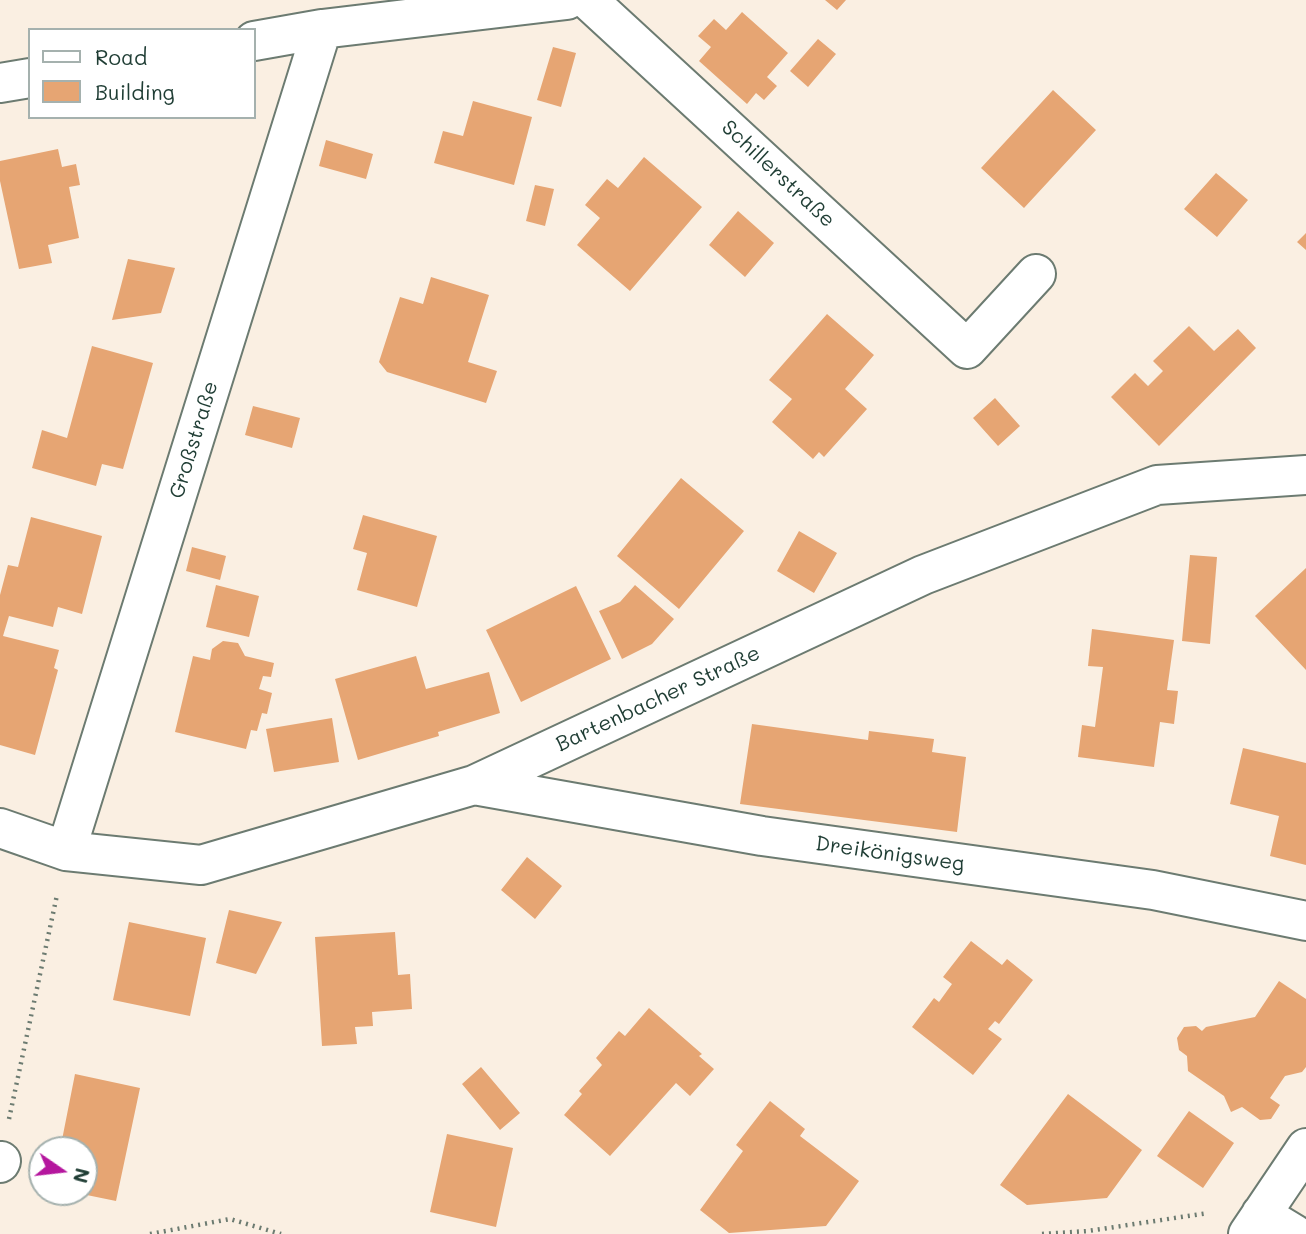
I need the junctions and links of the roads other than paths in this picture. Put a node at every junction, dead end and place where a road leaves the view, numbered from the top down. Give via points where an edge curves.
1 (567, 0) edge
2 (588, 0) edge
3 (322, 29) junction
4 (256, 41) edge
5 (28, 78) edge
6 (0, 83) edge
7 (1036, 274) dead end
8 (1306, 475) edge
9 (474, 785) junction
10 (0, 828) edge
11 (66, 851) junction
12 (1306, 921) edge
13 (1306, 1148) edge
14 (1254, 1224) edge
15 (1294, 1234) edge

1 - 3 street
2 - 7 street, Schillerstraße via 967,349
3 - 4 street
3 - 11 street, Großstraße
5 - 6 street
8 - 9 street, Bartenbacher Straße via 1157,485 923,575
9 - 11 street, Bartenbacher Straße via 201,865
9 - 12 street, Dreikönigsweg via 762,836 1153,890
10 - 11 street, Bartenbacher Straße
13 - 14 street
14 - 15 street

